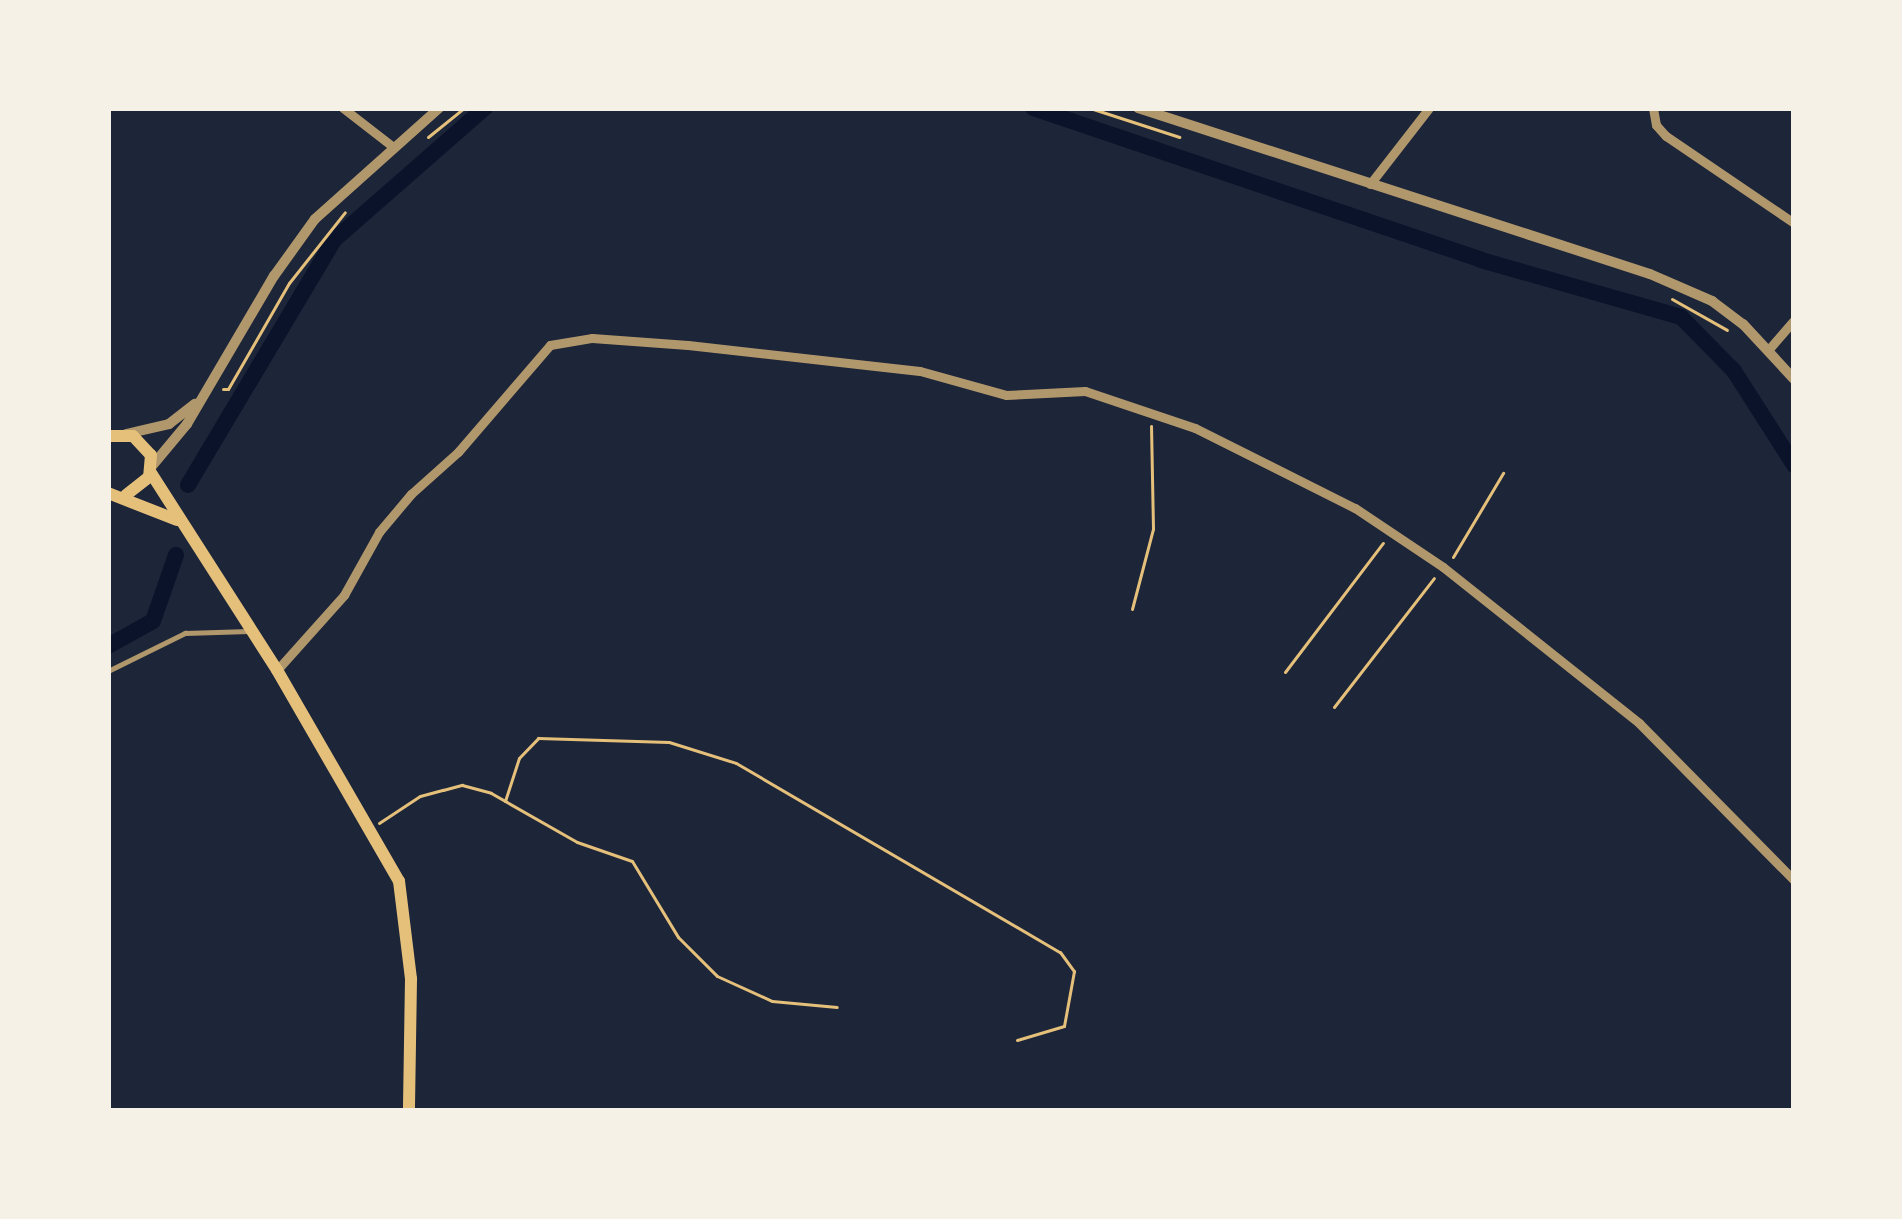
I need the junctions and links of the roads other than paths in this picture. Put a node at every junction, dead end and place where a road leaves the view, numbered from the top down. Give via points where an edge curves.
1 (343, 108) edge
2 (439, 108) edge
3 (1138, 108) edge
4 (1429, 108) edge
5 (1653, 108) edge
6 (392, 146) junction
7 (1370, 184) junction
8 (1794, 223) edge
9 (1794, 320) edge
10 (1769, 349) junction
11 (1794, 380) edge
12 (198, 402) junction
13 (126, 434) junction
14 (108, 436) edge
15 (151, 469) junction
16 (108, 493) edge
17 (126, 495) junction
18 (177, 520) junction
19 (253, 631) junction
20 (277, 670) junction
21 (108, 671) edge
22 (1794, 880) edge
23 (410, 1111) edge

1 - 6 street
2 - 6 street
3 - 7 street
4 - 7 street
5 - 8 street via 1666,136
6 - 12 street via 315,219
7 - 10 street via 1650,274 1712,301
9 - 10 street
10 - 11 street
12 - 13 street via 170,424
12 - 15 street
13 - 14 main road
13 - 15 main road via 145,446
15 - 17 main road via 142,488
15 - 18 main road
16 - 17 main road
17 - 18 main road
18 - 19 main road
19 - 20 main road
19 - 21 lane via 185,633
20 - 22 street via 344,595 411,494 472,438 550,345 592,338 794,356 920,370 1006,395 1084,391 1195,428 1355,508 1444,568 1639,724
20 - 23 main road via 399,881

